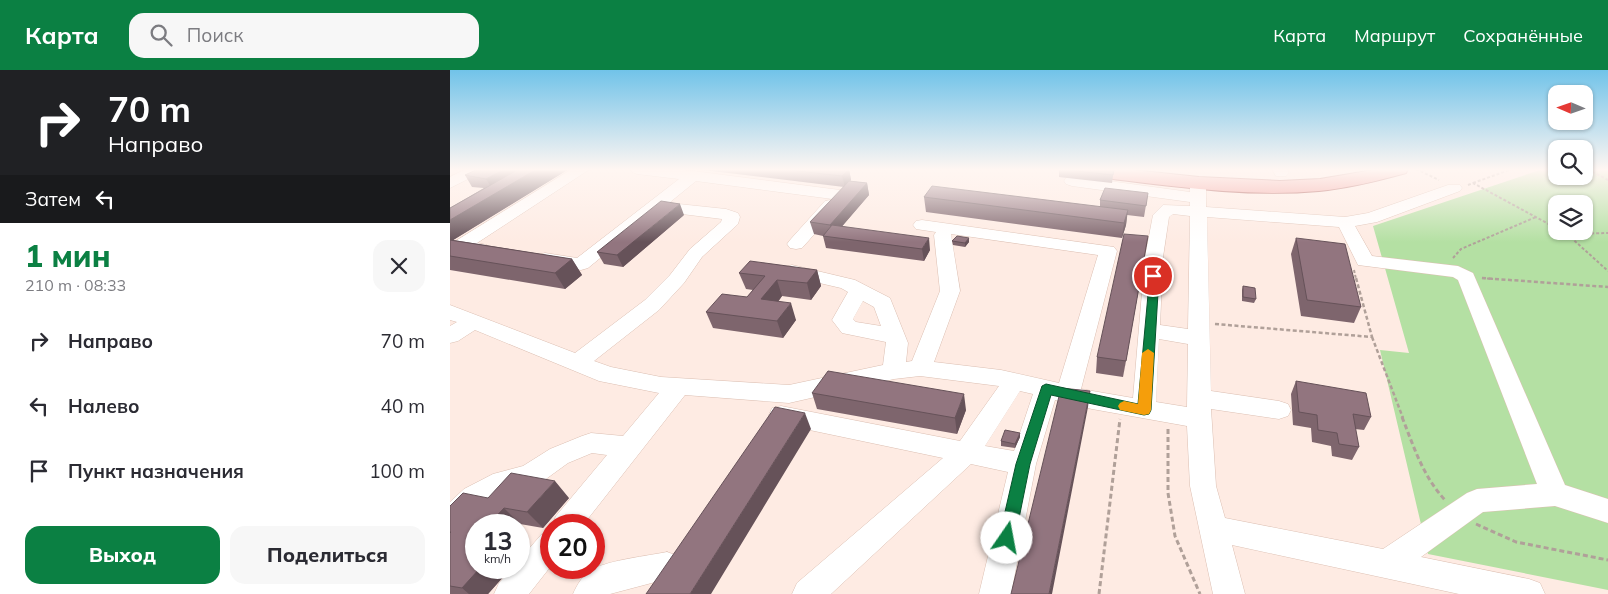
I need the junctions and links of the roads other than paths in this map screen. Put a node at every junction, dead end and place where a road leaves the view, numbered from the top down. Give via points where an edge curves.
1 (542, 193) edge
2 (671, 193) edge
3 (828, 193) edge
4 (1191, 193) edge
5 (1196, 193) edge
6 (1212, 193) edge
7 (1439, 193) edge
8 (655, 206) junction
9 (1345, 222) junction
10 (922, 225) dead end
11 (946, 232) junction
12 (796, 244) dead end
13 (925, 244) edge
14 (498, 252) edge
15 (526, 256) edge
16 (789, 270) edge
17 (860, 291) junction
18 (450, 312) edge
19 (473, 322) junction
20 (1199, 330) junction
21 (1150, 331) junction
22 (450, 336) edge
23 (894, 336) junction
24 (578, 363) junction
25 (920, 368) junction
26 (894, 371) junction
27 (1015, 381) junction
28 (678, 387) junction
29 (1057, 391) junction
30 (1199, 409) junction
31 (1144, 410) junction
32 (1279, 410) dead end
33 (777, 412) junction
34 (630, 447) junction
35 (966, 453) junction
36 (1023, 464) junction
37 (1555, 494) junction
38 (1608, 511) edge
39 (575, 514) edge
40 (450, 521) edge
41 (1213, 528) junction
42 (540, 557) edge
43 (1387, 564) junction
44 (510, 594) edge
45 (589, 594) edge
46 (648, 594) edge
47 (808, 594) edge
48 (995, 594) edge
49 (1229, 594) edge
50 (1529, 594) edge

1 - 14 street via 460,246
2 - 8 street
3 - 12 street via 840,195
4 - 21 street via 1161,215 1154,257
5 - 20 street
6 - 9 street
7 - 9 street via 1370,218
8 - 15 street via 581,264
8 - 24 street via 732,217 652,305
9 - 37 street via 1365,261 1457,274
10 - 11 street
11 - 13 street via 935,245
11 - 25 street via 950,291
11 - 29 street via 1108,251
16 - 17 street via 848,284
17 - 23 street via 883,304
17 - 23 street via 842,320 849,328
18 - 19 street
19 - 22 street
19 - 24 street
20 - 21 street
20 - 30 street
21 - 31 street
23 - 26 street via 897,343
24 - 28 street via 607,374
25 - 26 street
25 - 27 street
26 - 33 street
27 - 29 street
27 - 35 street
28 - 33 street
28 - 34 street
29 - 31 street
29 - 36 street
30 - 31 street
30 - 32 street
30 - 41 street via 1203,486
33 - 35 street
34 - 39 street
34 - 40 street via 591,443 560,456 530,476 502,482 474,497
35 - 36 street
35 - 47 street
36 - 48 street
37 - 38 street
37 - 43 street via 1477,501
41 - 43 street
41 - 49 street
42 - 44 street
43 - 50 street
45 - 46 street via 602,580 675,555

